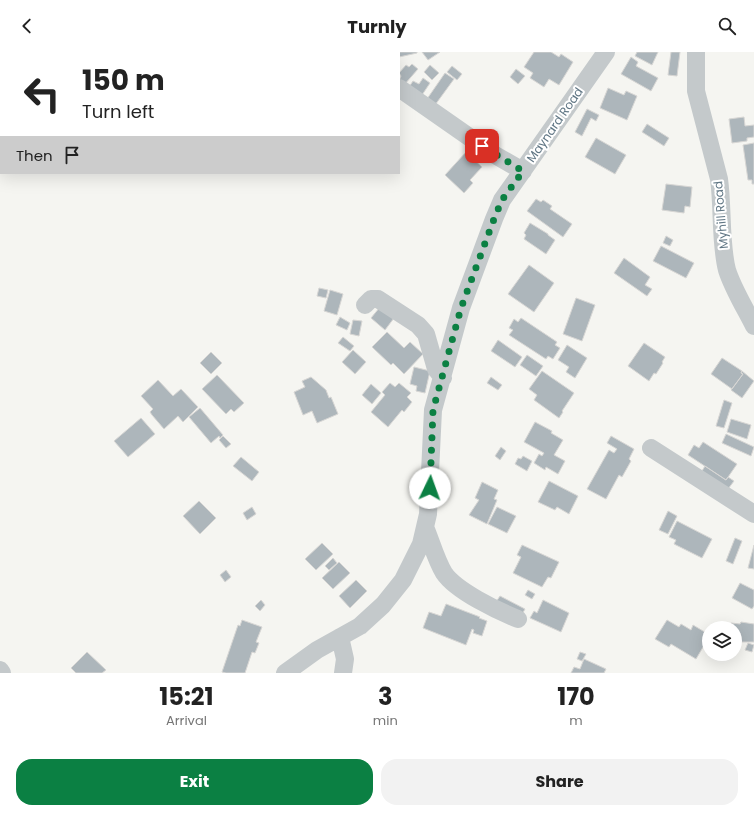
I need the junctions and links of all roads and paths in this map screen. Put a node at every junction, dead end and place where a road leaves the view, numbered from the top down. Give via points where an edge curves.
1 (606, 52) edge
2 (696, 52) edge
3 (400, 89) edge
4 (523, 171) junction
5 (365, 305) dead end
6 (754, 326) edge
7 (443, 378) junction
8 (651, 448) dead end
9 (754, 514) edge
10 (425, 527) junction
11 (518, 619) dead end
12 (340, 637) junction
13 (0, 670) edge
14 (2, 673) edge
15 (285, 673) edge
16 (343, 673) edge

1 - 4 street, Maynard Road
2 - 6 street, Myhill Road via 696,91 719,179 727,270
3 - 4 street via 495,155
4 - 7 street, Maynard Road via 502,200 494,219 461,308
5 - 7 street via 371,299 378,299 418,325 426,334 436,369
7 - 10 street, Maynard Road via 433,410 428,514
8 - 9 street
10 - 11 street via 447,576 474,597
10 - 12 street, Maynard Road via 421,544 403,580 383,605 360,626
12 - 15 street, Maynard Road
12 - 16 street via 345,659
13 - 14 street

